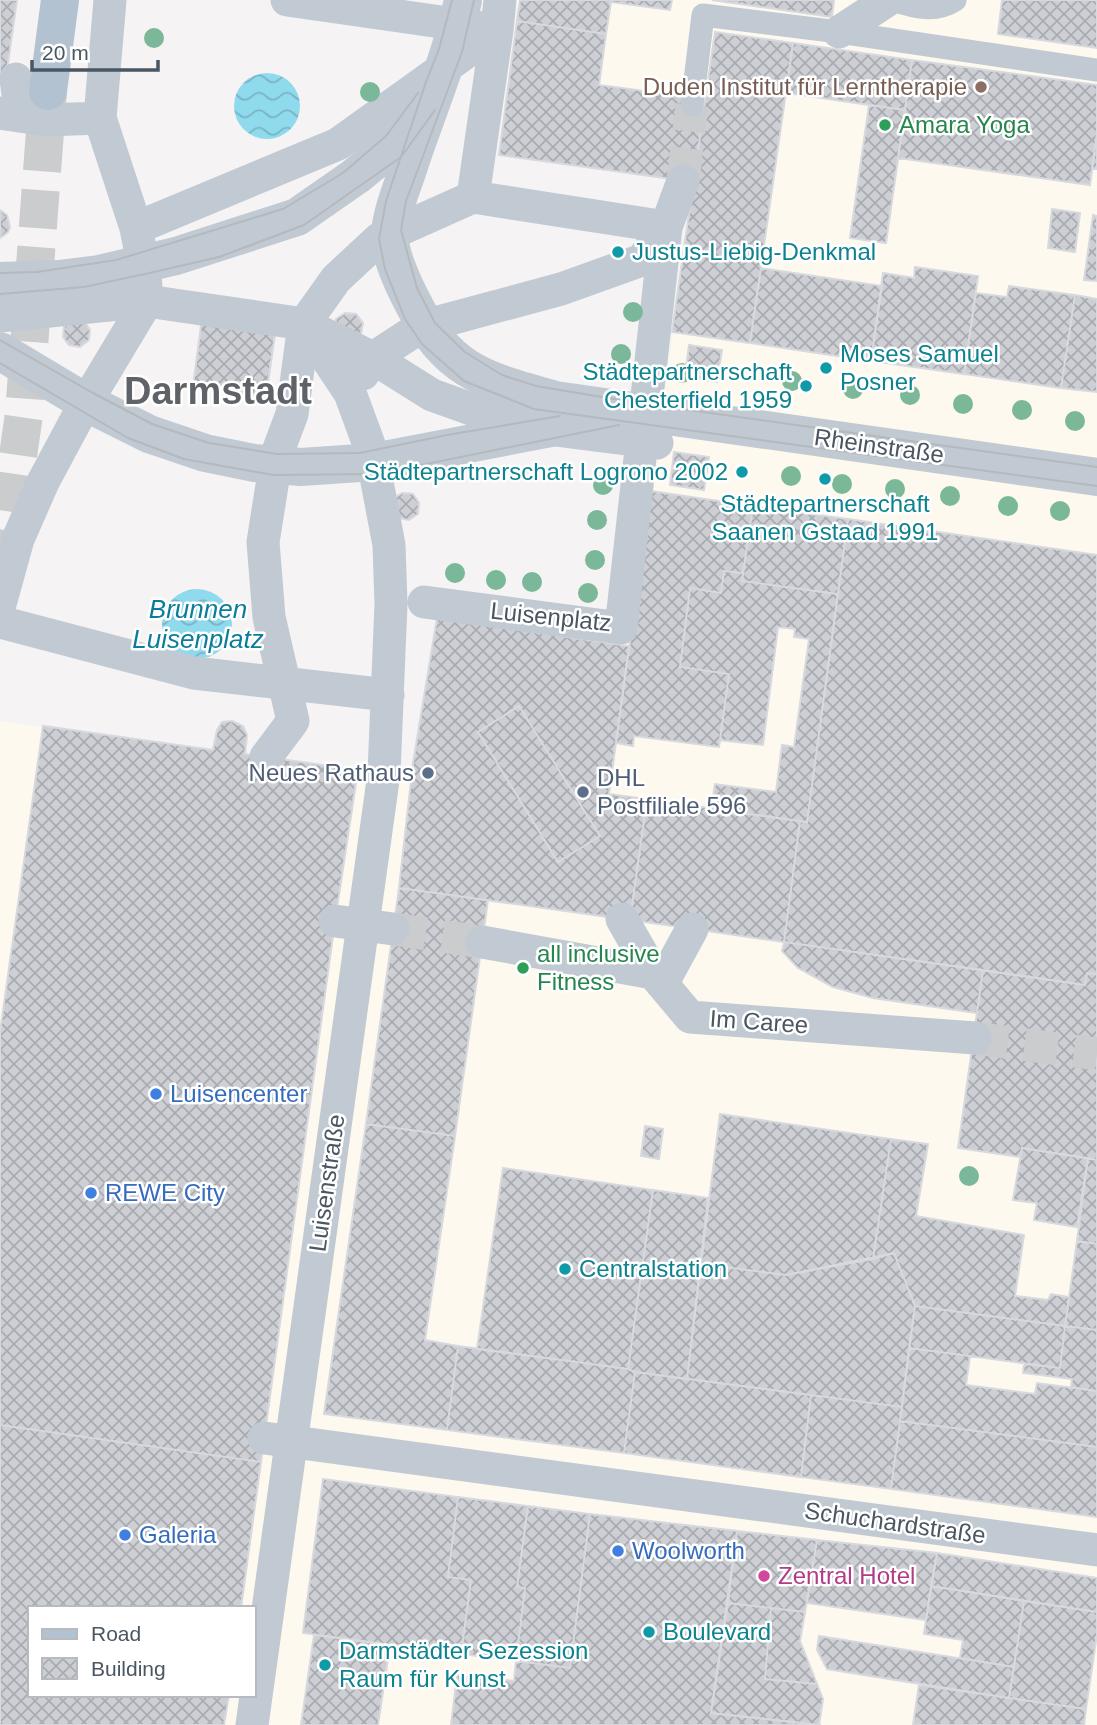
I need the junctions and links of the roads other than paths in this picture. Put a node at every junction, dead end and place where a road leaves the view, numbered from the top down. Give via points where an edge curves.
1 (60, 0) edge
2 (110, 0) edge
3 (287, 0) edge
4 (890, 0) edge
5 (955, 0) edge
6 (460, 13) edge
7 (499, 15) edge
8 (839, 32) junction
9 (1097, 70) edge
10 (439, 78) junction
11 (32, 85) joint
12 (692, 105) tunnel mouth
13 (10, 115) edge
14 (100, 118) junction
15 (682, 181) tunnel mouth
16 (472, 197) junction
17 (666, 227) junction
18 (389, 235) junction
19 (139, 246) junction
20 (0, 262) edge
21 (59, 279) junction
22 (0, 281) edge
23 (147, 301) junction
24 (0, 316) edge
25 (304, 324) junction
26 (425, 327) junction
27 (0, 351) edge
28 (373, 358) junction
29 (350, 393) junction
30 (87, 403) junction
31 (647, 425) junction
32 (552, 429) junction
33 (374, 462) junction
34 (275, 465) junction
35 (1097, 477) edge
36 (390, 571) junction
37 (0, 604) edge
38 (0, 622) edge
39 (284, 683) junction
40 (387, 695) junction
41 (266, 757) dead end
42 (622, 919) dead end
43 (692, 929) dead end
44 (482, 943) tunnel mouth
45 (657, 979) junction
46 (975, 1038) tunnel mouth
47 (278, 1440) junction
48 (1097, 1550) edge
49 (256, 1681) edge
50 (255, 1697) edge
51 (252, 1725) edge

1 - 11 main road
2 - 14 street
3 - 6 street
4 - 5 lane via 936,8
4 - 8 street
6 - 7 street
6 - 10 street via 452,50
7 - 10 street
7 - 16 street
8 - 9 lane
8 - 12 lane via 704,15
10 - 18 street
10 - 19 street via 338,144
10 - 19 street via 397,142 297,217 176,256
11 - 13 street
13 - 14 street via 46,120
14 - 19 street
15 - 17 street, Luisenplatz
16 - 17 street
16 - 18 street
17 - 26 street, Luisenplatz via 642,260 561,289
17 - 31 street, Luisenplatz
18 - 25 street via 337,279
18 - 26 street via 404,285
19 - 21 street via 99,274
19 - 23 street
20 - 21 street
21 - 22 street
21 - 23 street
23 - 24 street
23 - 25 street
23 - 30 street
25 - 28 street
25 - 29 street
25 - 34 street via 292,414
26 - 28 street, Luisenplatz
26 - 31 street via 460,365 502,385
27 - 30 street
28 - 29 street, Luisenplatz
28 - 32 street via 432,396 516,425
29 - 33 street
30 - 34 street via 149,434 205,453
30 - 37 street via 18,539
31 - 32 street
31 - 35 street, Rheinstraße
31 - 36 street, Luisenplatz via 621,628 430,610 403,577
32 - 33 street
33 - 34 street
33 - 36 street
34 - 39 street via 263,542 269,617
36 - 40 street
38 - 39 street via 194,673
39 - 40 street
39 - 41 street via 293,721
40 - 47 street, Luisenstraße via 384,773 363,925
42 - 45 street, Im Caree
43 - 45 street
44 - 45 street
45 - 46 street, Im Caree via 690,1017
47 - 48 street, Schuchardstraße via 617,1501
47 - 49 street, Luisenstraße
50 - 51 street, Luisenstraße

